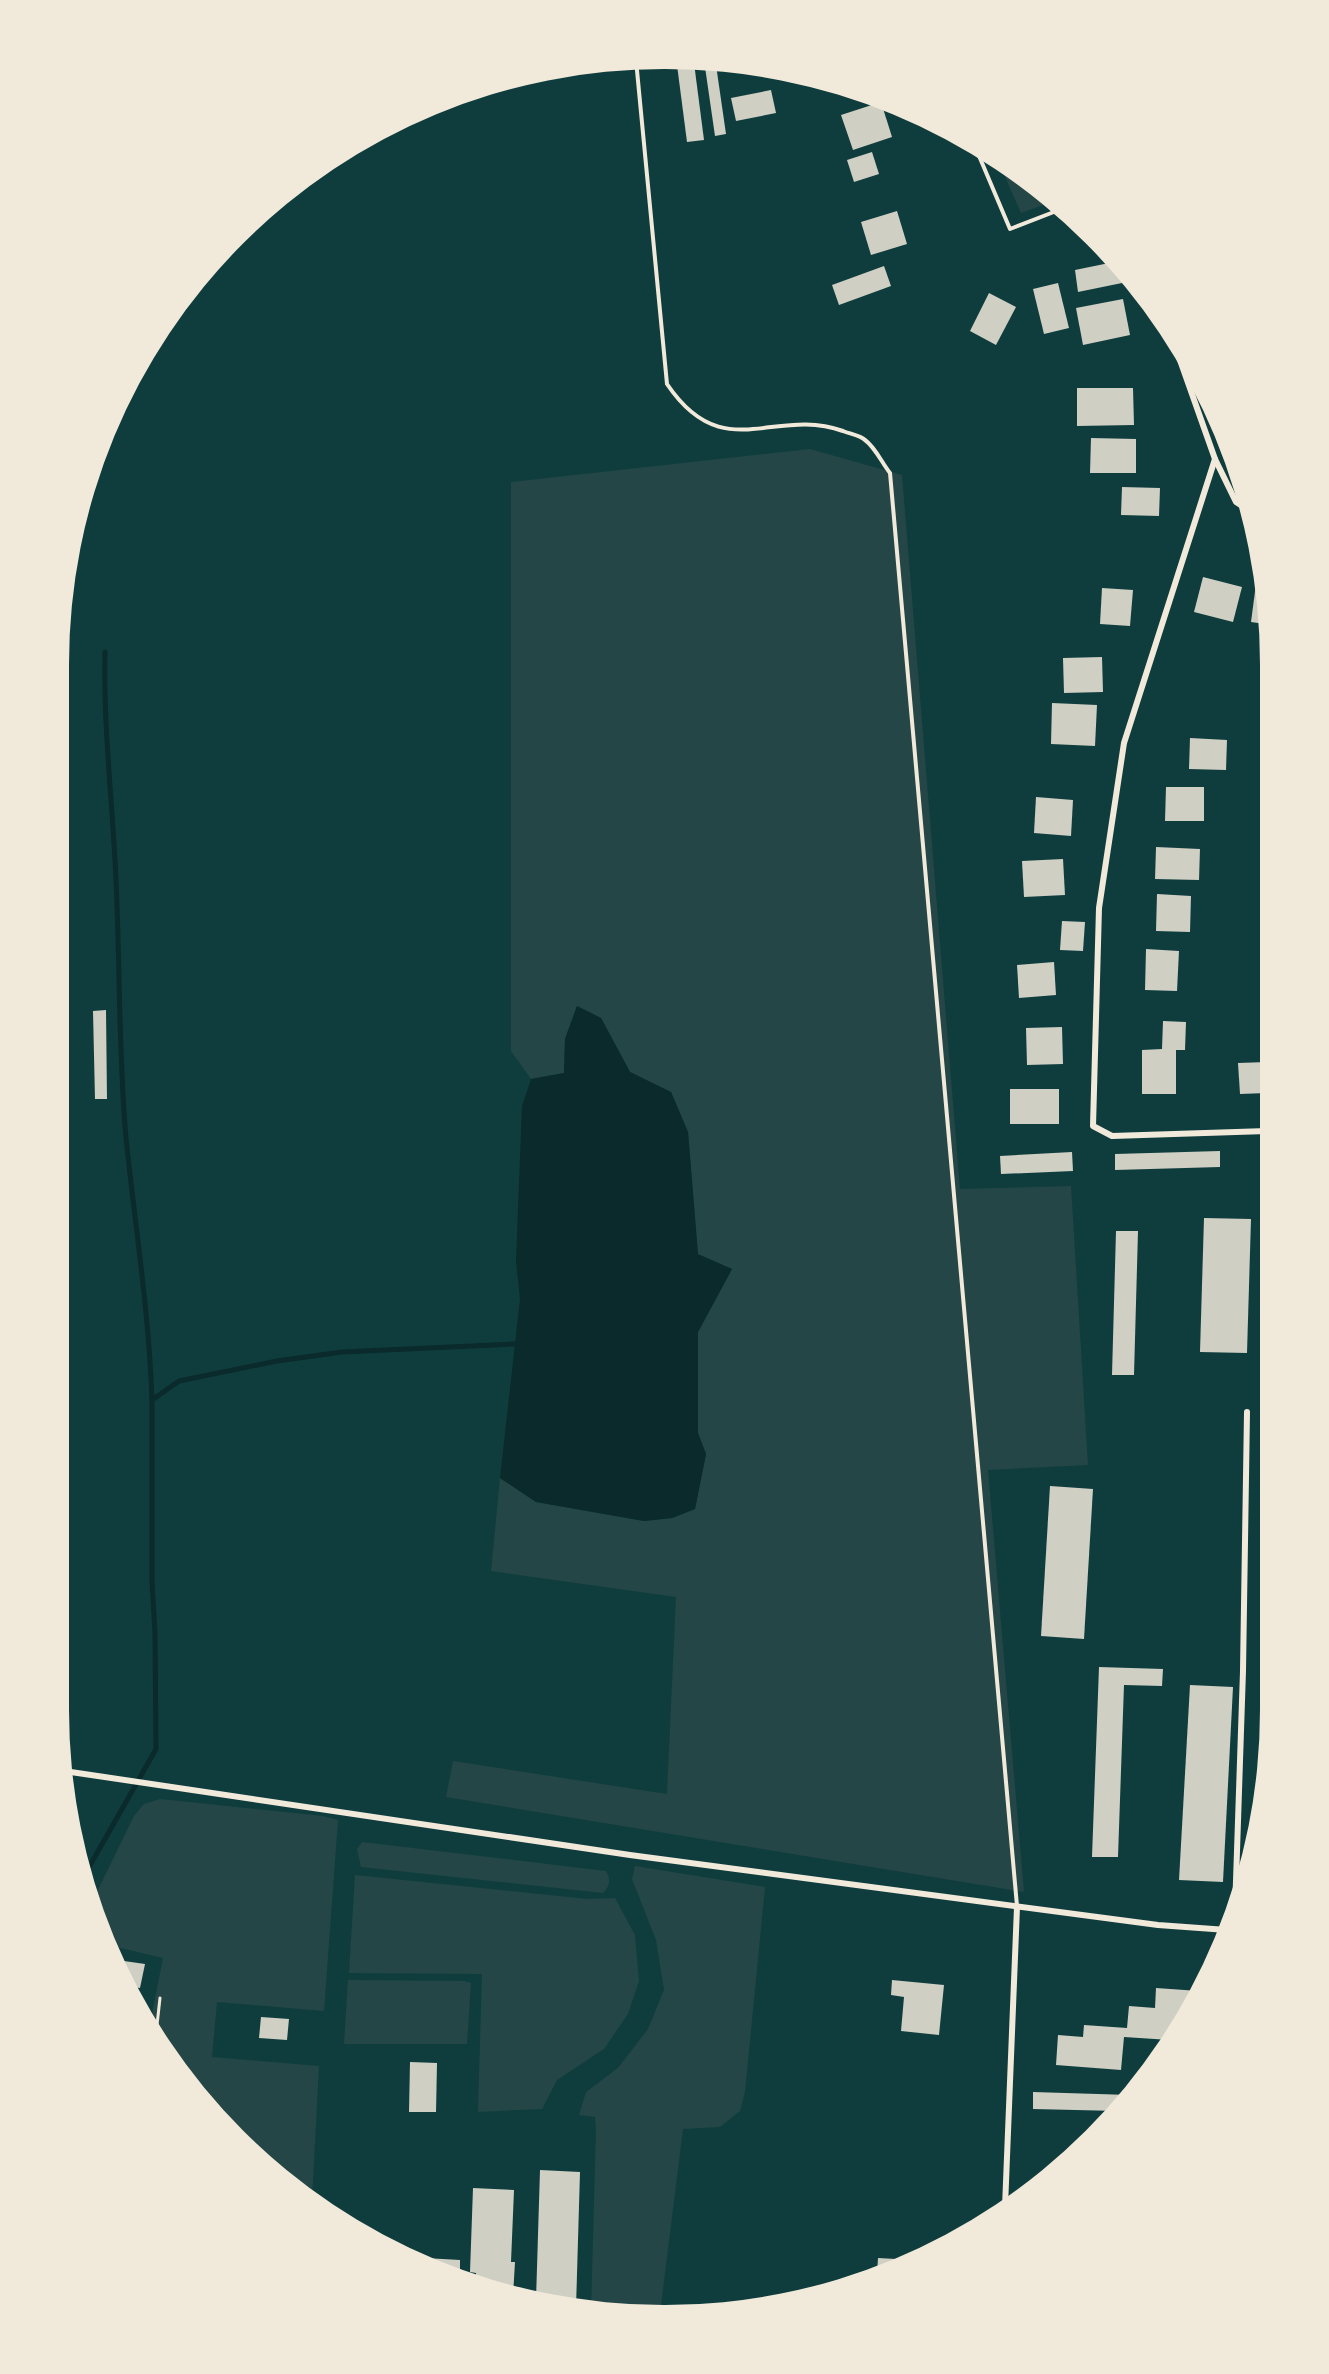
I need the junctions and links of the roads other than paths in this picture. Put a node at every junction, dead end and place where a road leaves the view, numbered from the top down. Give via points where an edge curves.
1 (637, 70) edge
2 (981, 161) edge
3 (1052, 213) edge
4 (1187, 379) edge
5 (1215, 459) junction
6 (1238, 503) edge
7 (1260, 1131) edge
8 (1247, 1412) dead end
9 (72, 1772) edge
10 (1236, 1876) edge
11 (1017, 1907) junction
12 (1218, 1929) edge
13 (1005, 2198) edge

1 - 11 lane via 667,384 681,404 708,423 734,431 825,424 864,439 890,473
2 - 3 lane via 1010,229
4 - 5 street
5 - 6 street
5 - 7 street via 1124,743 1099,908 1093,1126 1112,1136
8 - 10 street
9 - 11 street via 630,1855
11 - 12 street
11 - 13 street

